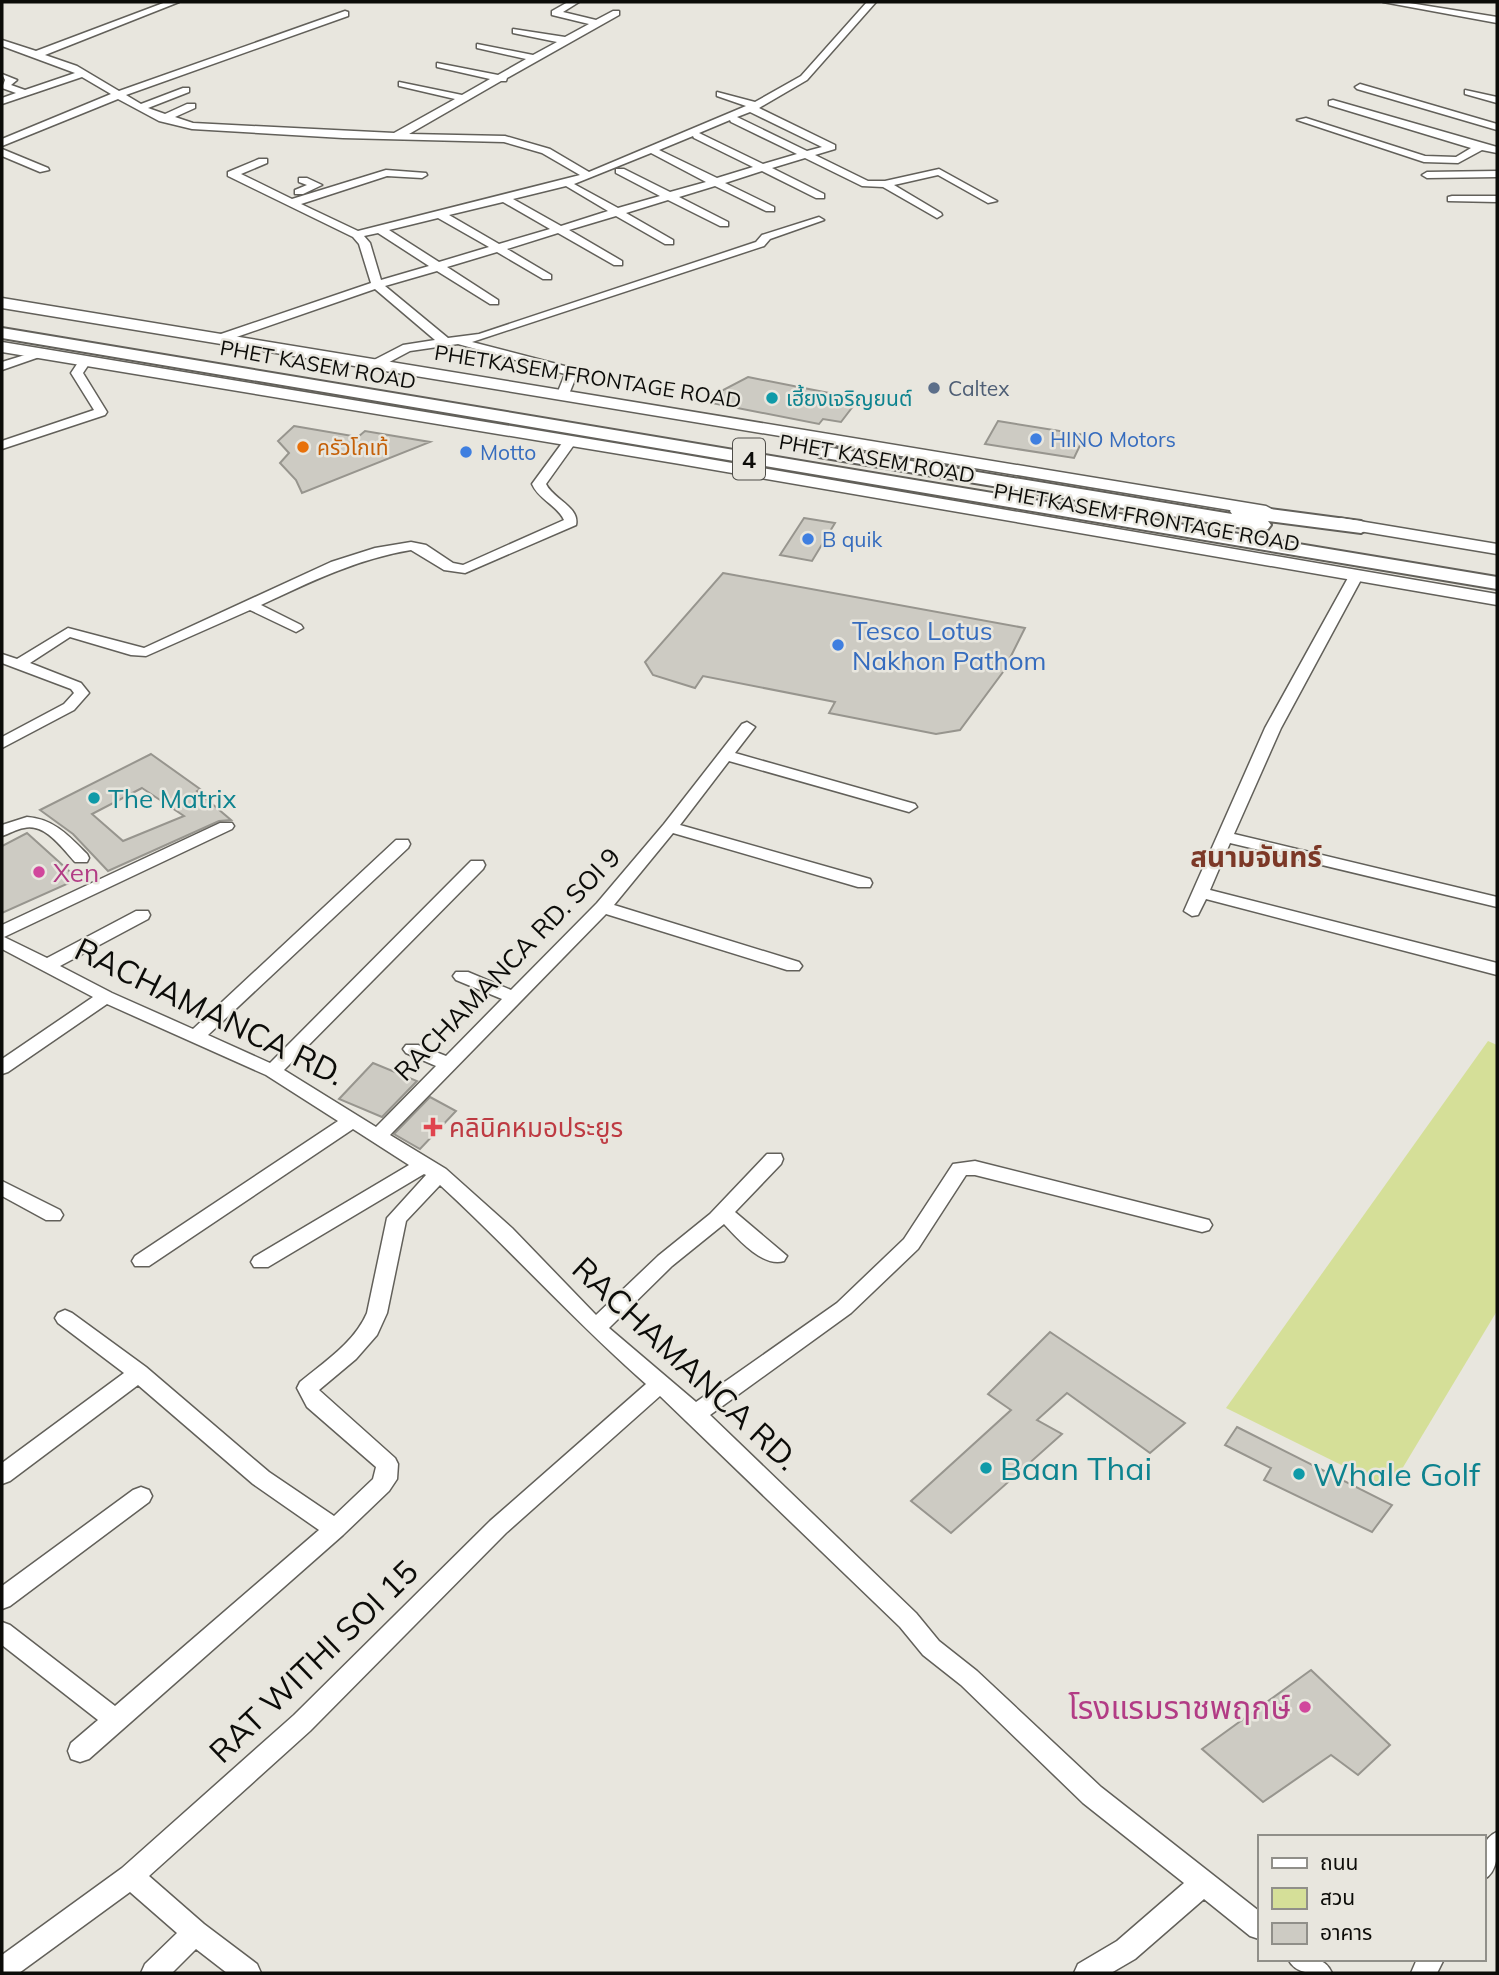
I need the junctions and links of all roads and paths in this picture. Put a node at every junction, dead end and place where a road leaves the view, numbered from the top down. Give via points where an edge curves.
1 (142, 2) edge
2 (174, 2) edge
3 (574, 2) edge
4 (872, 2) edge
5 (1388, 2) edge
6 (1428, 2) edge
7 (157, 8) junction
8 (616, 13) dead end
9 (1497, 13) edge
10 (345, 14) dead end
11 (1497, 20) edge
12 (597, 23) junction
13 (516, 31) dead end
14 (569, 41) junction
15 (2, 43) edge
16 (480, 46) dead end
17 (35, 55) junction
18 (537, 59) junction
19 (440, 65) dead end
20 (83, 74) junction
21 (503, 79) junction
22 (3, 82) edge
23 (402, 84) dead end
24 (1360, 87) dead end
25 (186, 90) dead end
26 (1468, 92) dead end
27 (25, 93) junction
28 (120, 94) junction
29 (719, 94) dead end
30 (466, 99) junction
31 (1497, 100) edge
32 (2, 101) edge
33 (1333, 103) dead end
34 (191, 106) dead end
35 (753, 107) junction
36 (140, 108) junction
37 (163, 119) junction
38 (735, 120) dead end
39 (1302, 120) dead end
40 (1497, 127) edge
41 (698, 136) dead end
42 (396, 137) junction
43 (2, 143) edge
44 (1480, 147) junction
45 (1497, 150) edge
46 (2, 152) edge
47 (656, 152) dead end
48 (804, 154) junction
49 (19, 160) junction
50 (263, 160) dead end
51 (2, 167) edge
52 (759, 168) junction
53 (44, 170) dead end
54 (620, 171) dead end
55 (1497, 174) edge
56 (422, 175) dead end
57 (1427, 175) dead end
58 (589, 176) junction
59 (303, 180) dead end
60 (715, 182) junction
61 (885, 184) junction
62 (571, 186) dead end
63 (666, 195) junction
64 (820, 196) dead end
65 (504, 198) junction
66 (1451, 199) dead end
67 (1497, 199) edge
68 (287, 201) junction
69 (992, 201) dead end
70 (770, 209) dead end
71 (615, 212) junction
72 (438, 214) junction
73 (937, 215) dead end
74 (819, 220) dead end
75 (724, 224) dead end
76 (379, 229) junction
77 (559, 230) junction
78 (357, 235) junction
79 (669, 242) dead end
80 (497, 248) junction
81 (618, 263) dead end
82 (438, 267) junction
83 (547, 277) dead end
84 (377, 285) junction
85 (494, 302) dead end
86 (3, 318) edge
87 (222, 338) junction
88 (452, 342) junction
89 (2, 347) edge
90 (42, 354) junction
91 (85, 361) junction
92 (376, 364) junction
93 (2, 366) edge
94 (563, 394) junction
95 (570, 442) junction
96 (2, 445) edge
97 (988, 489) junction
98 (1361, 527) junction
99 (1497, 549) edge
100 (1497, 565) edge
101 (1356, 576) junction
102 (1497, 583) edge
103 (1497, 600) edge
104 (251, 605) junction
105 (296, 628) dead end
106 (2, 657) edge
107 (19, 664) junction
108 (747, 727) dead end
109 (2, 743) edge
110 (726, 755) junction
111 (909, 807) dead end
112 (226, 826) dead end
113 (670, 828) junction
114 (2, 831) edge
115 (1227, 837) junction
116 (402, 844) dead end
117 (81, 858) dead end
118 (477, 865) dead end
119 (864, 883) dead end
120 (1201, 894) junction
121 (1497, 902) edge
122 (603, 907) junction
123 (1192, 911) dead end
124 (142, 915) dead end
125 (2, 932) edge
126 (2, 942) edge
127 (46, 966) junction
128 (793, 966) dead end
129 (1497, 969) edge
130 (462, 976) dead end
131 (106, 998) junction
132 (515, 998) junction
133 (195, 1037) junction
134 (412, 1049) dead end
135 (447, 1064) junction
136 (2, 1068) edge
137 (272, 1071) junction
138 (352, 1120) junction
139 (379, 1135) junction
140 (774, 1159) dead end
141 (432, 1169) junction
142 (2, 1188) edge
143 (723, 1212) junction
144 (53, 1215) dead end
145 (1202, 1225) dead end
146 (777, 1256) dead end
147 (142, 1261) dead end
148 (261, 1262) dead end
149 (65, 1318) dead end
150 (596, 1328) junction
151 (139, 1373) junction
152 (659, 1385) junction
153 (695, 1414) junction
154 (2, 1475) edge
155 (141, 1496) dead end
156 (335, 1529) junction
157 (2, 1599) edge
158 (2, 1632) edge
159 (116, 1720) junction
160 (80, 1751) dead end
161 (1497, 1844) edge
162 (1485, 1865) edge
163 (131, 1876) junction
164 (1203, 1883) junction
165 (1258, 1926) edge
166 (195, 1933) junction
167 (1304, 1961) edge
168 (2, 1970) edge
169 (154, 1973) edge
170 (248, 1973) edge
171 (1087, 1973) edge
172 (1319, 1973) edge

1 - 7 street
2 - 7 street
3 - 12 street via 555,13
4 - 35 street via 804,78
5 - 11 street
6 - 9 street
7 - 17 street
8 - 12 street
10 - 28 street
12 - 14 street
13 - 14 street
14 - 18 street
15 - 17 street
16 - 18 street
17 - 20 street
18 - 21 street
19 - 21 street
20 - 27 street
20 - 28 street
21 - 30 street
22 - 27 street
23 - 30 street
24 - 40 street
25 - 36 street
26 - 31 street
27 - 32 street
28 - 36 street
28 - 43 street
29 - 35 street
30 - 42 street
33 - 44 street
34 - 37 street
35 - 48 street via 831,147
35 - 58 street
36 - 37 street
37 - 42 street via 205,128
38 - 48 street
39 - 44 street via 1424,159 1458,160
41 - 52 street
42 - 58 street via 505,139 546,150
44 - 45 street
46 - 49 street
47 - 60 street
48 - 52 street
48 - 61 street via 866,184
49 - 51 street
49 - 53 street
50 - 68 street via 232,174
52 - 60 street
52 - 64 street
54 - 63 street
55 - 57 street
56 - 68 street via 386,173
58 - 65 street
59 - 68 street via 317,185
60 - 63 street
60 - 70 street
61 - 69 street via 939,172
61 - 73 street
62 - 71 street
63 - 71 street
63 - 75 street
65 - 72 street
65 - 77 street
66 - 67 street
68 - 78 street
71 - 77 street
71 - 79 street
72 - 76 street
72 - 80 street
74 - 88 street via 481,337
76 - 78 street
76 - 82 street
77 - 80 street
77 - 81 street
78 - 84 street via 364,243
80 - 82 street
80 - 83 street
82 - 84 street
82 - 85 street
84 - 87 street
84 - 88 street
86 - 87 main road, PHETKASEM FRONTAGE ROAD / 4
86 - 97 highway, PHET KASEM ROAD / 4
87 - 92 main road, PHETKASEM FRONTAGE ROAD / 4
88 - 92 street via 407,348
88 - 94 street via 572,372
89 - 90 main road, PHETKASEM FRONTAGE ROAD / 4
90 - 91 main road, PHETKASEM FRONTAGE ROAD / 4
90 - 93 street
91 - 95 main road, PHETKASEM FRONTAGE ROAD / 4
91 - 96 street via 76,373 101,412
92 - 94 main road, PHETKASEM FRONTAGE ROAD / 4
94 - 98 main road, PHETKASEM FRONTAGE ROAD / 4
95 - 101 main road, PHETKASEM FRONTAGE ROAD / 4
95 - 104 street via 539,484 571,522 465,569 449,567 421,548 380,551 336,565
97 - 98 highway
97 - 100 highway, PHET KASEM ROAD / 4
97 - 101 highway
97 - 102 highway, PHET KASEM ROAD / 4
98 - 99 main road, PHETKASEM FRONTAGE ROAD / 4
101 - 103 main road, PHETKASEM FRONTAGE ROAD / 4
101 - 115 street via 1273,728
104 - 105 street
104 - 107 street via 146,652 73,631 59,635
106 - 107 street
107 - 109 street via 76,686 82,697
108 - 110 street, RACHAMANCA RD. SOI 9
110 - 111 street
110 - 113 street, RACHAMANCA RD. SOI 9
112 - 125 street
113 - 119 street
113 - 122 street, RACHAMANCA RD. SOI 9
114 - 117 street via 23,822 46,824
115 - 120 street
115 - 121 street
116 - 133 street
118 - 137 street
120 - 123 street
120 - 129 street
122 - 128 street
122 - 132 street, RACHAMANCA RD. SOI 9
124 - 127 street
126 - 127 street, RACHAMANCA RD.
127 - 131 street, RACHAMANCA RD.
130 - 132 street
131 - 133 street, RACHAMANCA RD.
131 - 136 street
132 - 135 street, RACHAMANCA RD. SOI 9
133 - 137 street, RACHAMANCA RD.
134 - 135 street
135 - 139 street, RACHAMANCA RD. SOI 9
137 - 138 street, RACHAMANCA RD.
138 - 139 street, RACHAMANCA RD.
138 - 147 street
139 - 141 street, RACHAMANCA RD.
140 - 143 street
141 - 148 street
141 - 150 street, RACHAMANCA RD. via 505,1233
141 - 156 street via 400,1211 370,1329 307,1388 314,1401 387,1465 386,1479
142 - 144 street
143 - 146 street
143 - 150 street
145 - 153 street via 975,1168 960,1169 911,1244 844,1308
149 - 151 street
150 - 152 street, RACHAMANCA RD.
151 - 154 street
151 - 156 street via 261,1478
152 - 153 street, RACHAMANCA RD.
152 - 163 street, RAT WITHI SOI 15 via 498,1527 302,1723
153 - 164 street, RACHAMANCA RD. via 908,1620 931,1648 1092,1795
155 - 157 street
156 - 159 street
158 - 159 street
159 - 160 street
161 - 162 street
163 - 166 street
163 - 168 street, RAT WITHI SOI 15
164 - 165 street, RACHAMANCA RD.
164 - 171 street via 1126,1950
166 - 169 street
166 - 170 street
167 - 172 street

